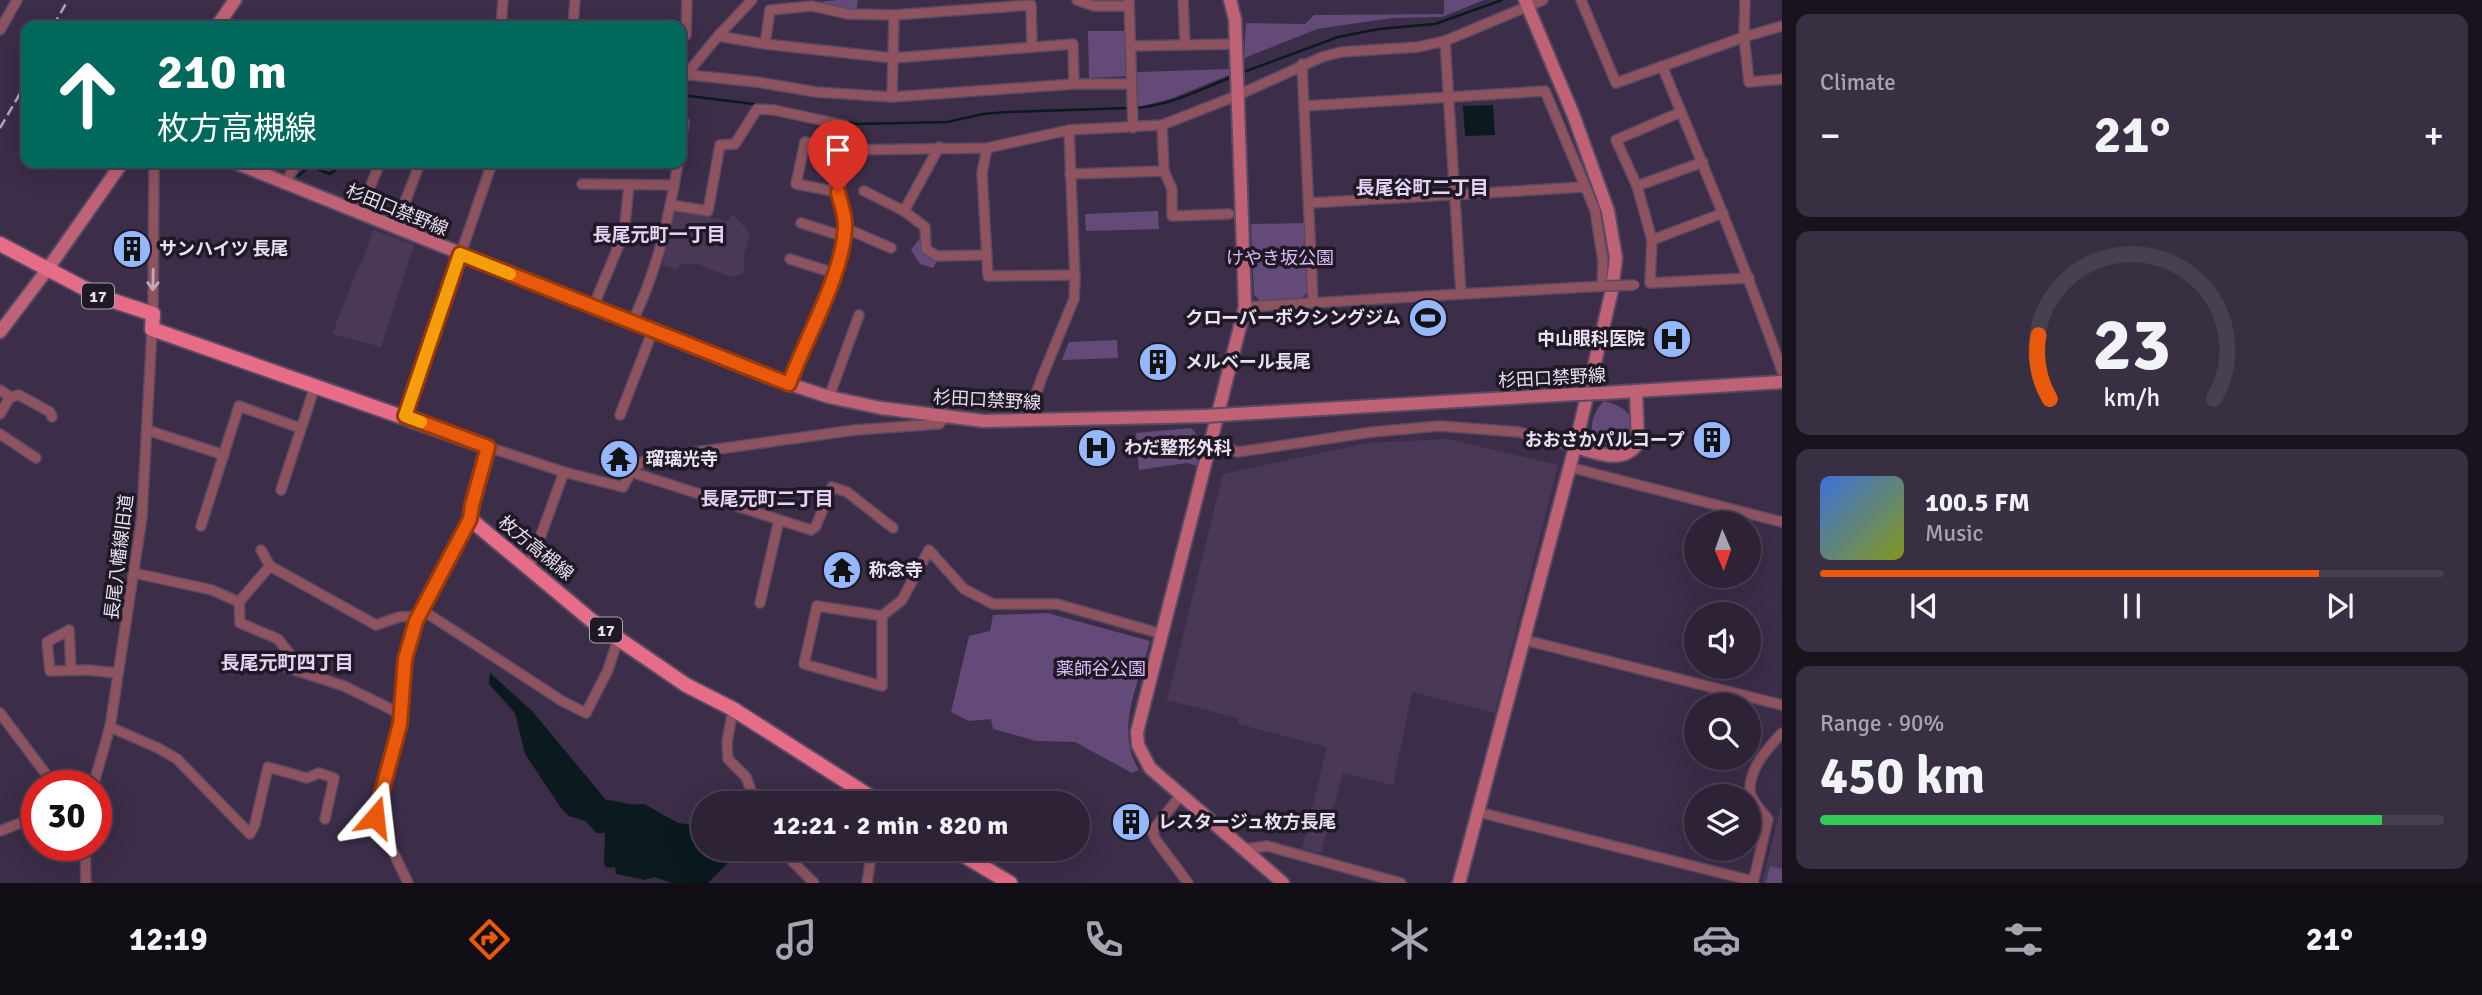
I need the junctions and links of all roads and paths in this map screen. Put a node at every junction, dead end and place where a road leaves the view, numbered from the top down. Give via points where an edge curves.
1 (17, 0) edge
2 (235, 0) edge
3 (503, 0) edge
4 (575, 0) edge
5 (687, 0) edge
6 (752, 0) edge
7 (1077, 0) edge
8 (1183, 0) edge
9 (1230, 0) edge
10 (1543, 0) edge
11 (1581, 0) edge
12 (1745, 0) edge
13 (1526, 2) edge
14 (1129, 3) edge
15 (4, 14) edge
16 (894, 15) junction
17 (220, 21) edge
18 (501, 21) edge
19 (573, 21) edge
20 (1782, 26) edge
21 (0, 30) edge
22 (686, 35) edge
23 (718, 36) junction
24 (1744, 37) junction
25 (1445, 41) junction
26 (765, 44) junction
27 (1185, 45) junction
28 (1130, 46) junction
29 (1032, 47) junction
30 (1235, 50) junction
31 (893, 58) junction
32 (1302, 64) junction
33 (1662, 66) junction
34 (686, 73) edge
35 (686, 77) edge
36 (1782, 79) edge
37 (1132, 83) junction
38 (1074, 84) junction
39 (1236, 96) junction
40 (1450, 96) junction
41 (892, 97) junction
42 (1306, 106) junction
43 (1681, 112) junction
44 (1162, 125) junction
45 (1133, 128) junction
46 (1069, 130) junction
47 (939, 147) junction
48 (987, 148) junction
49 (846, 150) junction
50 (1703, 162) junction
51 (118, 168) edge
52 (154, 168) edge
53 (247, 168) edge
54 (294, 168) edge
55 (378, 168) edge
56 (418, 168) edge
57 (490, 168) edge
58 (677, 168) edge
59 (1164, 171) junction
60 (1070, 174) junction
61 (284, 184) junction
62 (582, 184) dead end
63 (629, 184) junction
64 (674, 185) junction
65 (1637, 186) junction
66 (1585, 187) junction
67 (864, 191) dead end
68 (1455, 194) junction
69 (1309, 203) junction
70 (671, 205) junction
71 (904, 211) junction
72 (1723, 213) junction
73 (359, 214) junction
74 (1229, 214) dead end
75 (801, 223) dead end
76 (395, 228) junction
77 (844, 232) junction
78 (1652, 240) junction
79 (0, 244) edge
80 (891, 248) dead end
81 (460, 254) junction
82 (987, 255) junction
83 (790, 259) dead end
84 (47, 270) junction
85 (834, 273) junction
86 (1075, 275) junction
87 (1749, 278) junction
88 (1650, 283) junction
89 (1603, 286) junction
90 (1461, 295) junction
91 (1313, 302) junction
92 (593, 307) junction
93 (1245, 307) junction
94 (859, 315) dead end
95 (152, 322) junction
96 (632, 322) junction
97 (653, 330) junction
98 (0, 332) edge
99 (1782, 371) edge
100 (1782, 382) edge
101 (789, 384) junction
102 (315, 386) junction
103 (0, 390) edge
104 (1636, 391) junction
105 (10, 397) junction
106 (829, 397) junction
107 (0, 414) edge
108 (620, 415) dead end
109 (405, 416) junction
110 (946, 416) junction
111 (52, 417) dead end
112 (1027, 421) junction
113 (300, 428) junction
114 (147, 430) junction
115 (0, 434) edge
116 (1210, 444) junction
117 (488, 447) junction
118 (1575, 447) junction
119 (224, 455) junction
120 (36, 458) dead end
121 (1569, 467) junction
122 (631, 471) junction
123 (564, 472) junction
124 (281, 490) dead end
125 (470, 519) junction
126 (779, 520) junction
127 (1782, 522) edge
128 (201, 526) dead end
129 (893, 528) dead end
130 (261, 550) dead end
131 (270, 566) junction
132 (529, 568) junction
133 (134, 573) junction
134 (239, 602) junction
135 (760, 603) dead end
136 (421, 613) junction
137 (882, 616) junction
138 (1162, 635) junction
139 (618, 639) junction
140 (1525, 640) junction
141 (71, 669) junction
142 (118, 673) junction
143 (1782, 705) edge
144 (733, 709) junction
145 (0, 713) edge
146 (401, 713) junction
147 (110, 727) junction
148 (1782, 733) edge
149 (43, 770) edge
150 (98, 770) edge
151 (751, 791) edge
152 (860, 791) edge
153 (1181, 795) junction
154 (1478, 812) junction
155 (325, 819) dead end
156 (21, 823) edge
157 (0, 831) edge
158 (1245, 849) junction
159 (85, 861) edge
160 (792, 861) edge
161 (870, 861) edge
162 (973, 861) edge
163 (1753, 882) edge
164 (86, 883) edge
165 (408, 883) edge
166 (814, 883) edge
167 (867, 883) edge
168 (1010, 883) edge
169 (1188, 883) edge
170 (1283, 883) edge
171 (1401, 883) edge
172 (1459, 883) edge

1 - 15 street
2 - 17 street
3 - 18 street
4 - 19 street
5 - 22 street
6 - 23 street
7 - 14 street via 1094,6
8 - 27 street
9 - 30 street
10 - 13 street
11 - 33 street via 1616,83
12 - 24 street
13 - 25 street
13 - 118 street via 1573,114 1614,236 1612,290
14 - 28 street
15 - 21 street
16 - 26 street via 848,14 812,6 770,10
16 - 29 street via 1031,5
16 - 31 street
20 - 24 street
23 - 26 street
23 - 34 street
24 - 33 street
24 - 36 street via 1749,82
25 - 32 street via 1341,52
25 - 40 street
26 - 31 street
27 - 28 street
27 - 30 street
28 - 37 street
29 - 31 street
29 - 38 street via 1073,44
30 - 39 street
31 - 41 street
32 - 39 street
32 - 42 street
33 - 43 street
35 - 41 street
37 - 38 street
37 - 45 street
38 - 41 street
39 - 44 street
39 - 93 street
40 - 42 street
40 - 66 street via 1545,92
40 - 68 street
42 - 69 street
43 - 50 street
43 - 65 street via 1616,140
44 - 45 street
44 - 59 street
45 - 46 street
46 - 48 street
46 - 60 street
47 - 48 street
47 - 49 street
47 - 71 street
48 - 82 street via 982,173
49 - 70 street via 844,125 757,108 735,144 720,145 708,211
49 - 77 street via 805,142 796,184 838,192
50 - 65 street
50 - 72 street
51 - 84 street
52 -> 95 street, 長尾八幡線旧道
53 - 61 street, 杉田口禁野線
54 - 61 street
55 - 73 street
56 - 76 street
57 - 81 street
58 - 64 street
59 - 60 street
59 - 74 street via 1172,188 1172,216
60 - 86 street
61 - 73 street, 杉田口禁野線
62 - 63 street
63 - 64 street
63 - 92 street via 624,233
64 - 70 street
65 - 78 street
66 - 68 street
66 - 89 street via 1601,234
67 - 71 street
68 - 69 street
68 - 90 street
69 - 91 street
70 - 96 street via 652,274
71 - 82 street via 925,227 926,249 937,256
72 - 78 street
72 - 87 street
73 - 76 street, 杉田口禁野線
75 - 77 street via 836,234
76 - 81 street, 杉田口禁野線
77 - 80 street via 852,231
77 - 85 street
78 - 88 street
79 - 84 main road, 17
81 - 92 street, 杉田口禁野線
81 - 109 street
82 - 86 street via 988,276
83 - 85 street
84 - 95 main road, 17
84 - 98 street
85 - 101 street
86 - 112 street via 1074,299
87 - 88 street
87 - 99 street
88 - 89 street, bridge
89 - 90 street
90 - 91 street
91 - 93 street
92 - 96 street, 杉田口禁野線
93 - 116 street
94 - 106 street
95 - 102 main road, 17
95 - 114 street, 長尾八幡線旧道
96 - 97 street, 杉田口禁野線
97 - 101 street, 杉田口禁野線
97 - 108 street
100 - 104 street, 杉田口禁野線
101 - 106 street, 杉田口禁野線
102 - 109 main road, 17
102 - 113 street
103 - 105 street
104 - 112 street, 杉田口禁野線, bridge via 1206,416
104 - 118 street via 1638,443 1633,449 1620,456
105 - 107 street
105 - 111 street via 19,395
106 - 110 street, 杉田口禁野線
109 - 117 main road, 17
110 - 112 street, 杉田口禁野線
110 - 122 street via 939,424 855,430 660,457 640,461
113 - 119 street via 239,407
113 - 124 street
114 - 119 street
114 - 133 street, 長尾八幡線旧道
115 - 120 street
116 - 118 street via 1238,452 1439,426 1519,432
116 - 138 street
117 - 123 street
117 - 125 main road, 枚方高槻線
118 - 121 street
119 - 128 street
121 - 127 street
121 - 140 street
122 - 123 street via 624,487
122 - 126 street
123 - 132 street
125 - 132 main road, 枚方高槻線 / 17
125 - 136 street
126 - 129 street via 811,530 832,486 847,492
126 - 135 street
130 - 131 street
131 - 134 street
131 - 136 street via 376,625
132 - 139 main road, 枚方高槻線 / 17
133 - 134 street via 212,590
133 - 142 street, 長尾八幡線旧道
134 - 146 street via 240,623 278,639 289,653 288,668 344,686
136 - 139 street via 586,713
136 - 146 street via 405,659
137 - 137 street via 882,686 804,664 817,606
137 - 138 street via 902,600 929,550 964,589 993,604 1056,604
138 - 153 street via 1140,718 1138,745 1150,768
139 - 144 main road, 枚方高槻線 / 17 via 686,685
140 - 143 street
140 - 154 street
141 - 141 street via 50,671 47,642 69,630
141 - 142 street
142 - 147 street, 長尾八幡線旧道
144 - 151 street via 728,759 746,777
144 - 152 main road, 枚方高槻線 / 17
145 - 149 street
146 - 165 street via 376,817
147 - 150 street, 長尾八幡線旧道
147 - 155 street via 177,759 250,834 268,767 307,778 319,773 334,778
148 - 163 street via 1757,762 1750,791 1768,818
153 - 158 street
153 - 169 street via 1152,831
154 - 163 street
154 - 172 street
156 - 157 street
158 - 170 street
158 - 171 street via 1267,846
159 - 164 street
160 - 166 street
161 - 167 street
162 - 168 main road

